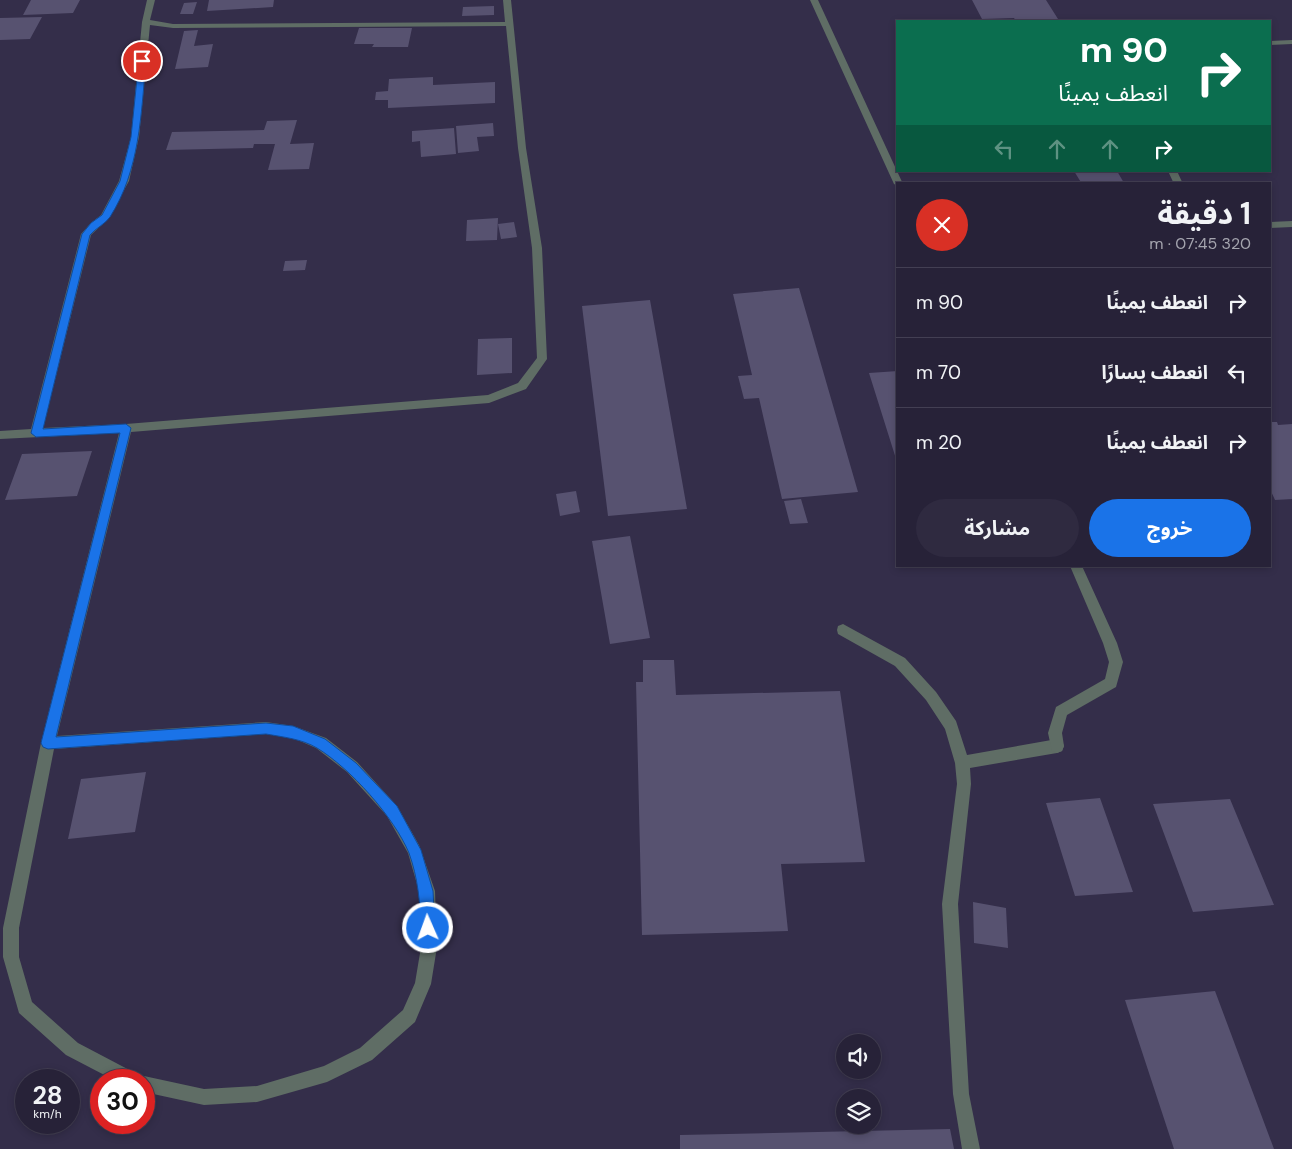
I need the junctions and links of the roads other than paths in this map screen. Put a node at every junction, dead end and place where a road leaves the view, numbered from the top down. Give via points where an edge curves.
1 (151, 0) edge
2 (507, 0) edge
3 (814, 0) edge
4 (146, 22) junction
5 (510, 24) junction
6 (1292, 42) edge
7 (1271, 43) edge
8 (898, 182) edge
9 (1271, 224) edge
10 (1292, 224) edge
11 (126, 428) junction
12 (36, 433) junction
13 (0, 435) edge
14 (1076, 567) edge
15 (843, 630) dead end
16 (48, 743) junction
17 (962, 763) junction
18 (110, 1069) edge
19 (155, 1086) edge
20 (971, 1149) edge

1 - 4 street
2 - 5 street
3 - 8 street
4 - 5 street via 173,26
4 - 12 street via 135,137 124,181 105,217 86,234
5 - 11 street via 522,148 537,248 542,359 522,386 489,399
6 - 7 street
9 - 10 street
11 - 12 street
11 - 16 street
12 - 13 street
14 - 17 street via 1116,662 1111,683 1061,711 1055,733 1057,746
15 - 17 street via 900,662 931,696 951,726
16 - 18 street via 11,928 10,957 25,1007 72,1049
16 - 19 street via 266,728 293,732 321,743 352,768 392,811 414,850 426,891 429,947 423,984 409,1016 366,1054 327,1074 257,1094 204,1097
17 - 20 street via 964,784 950,904 960,1094

